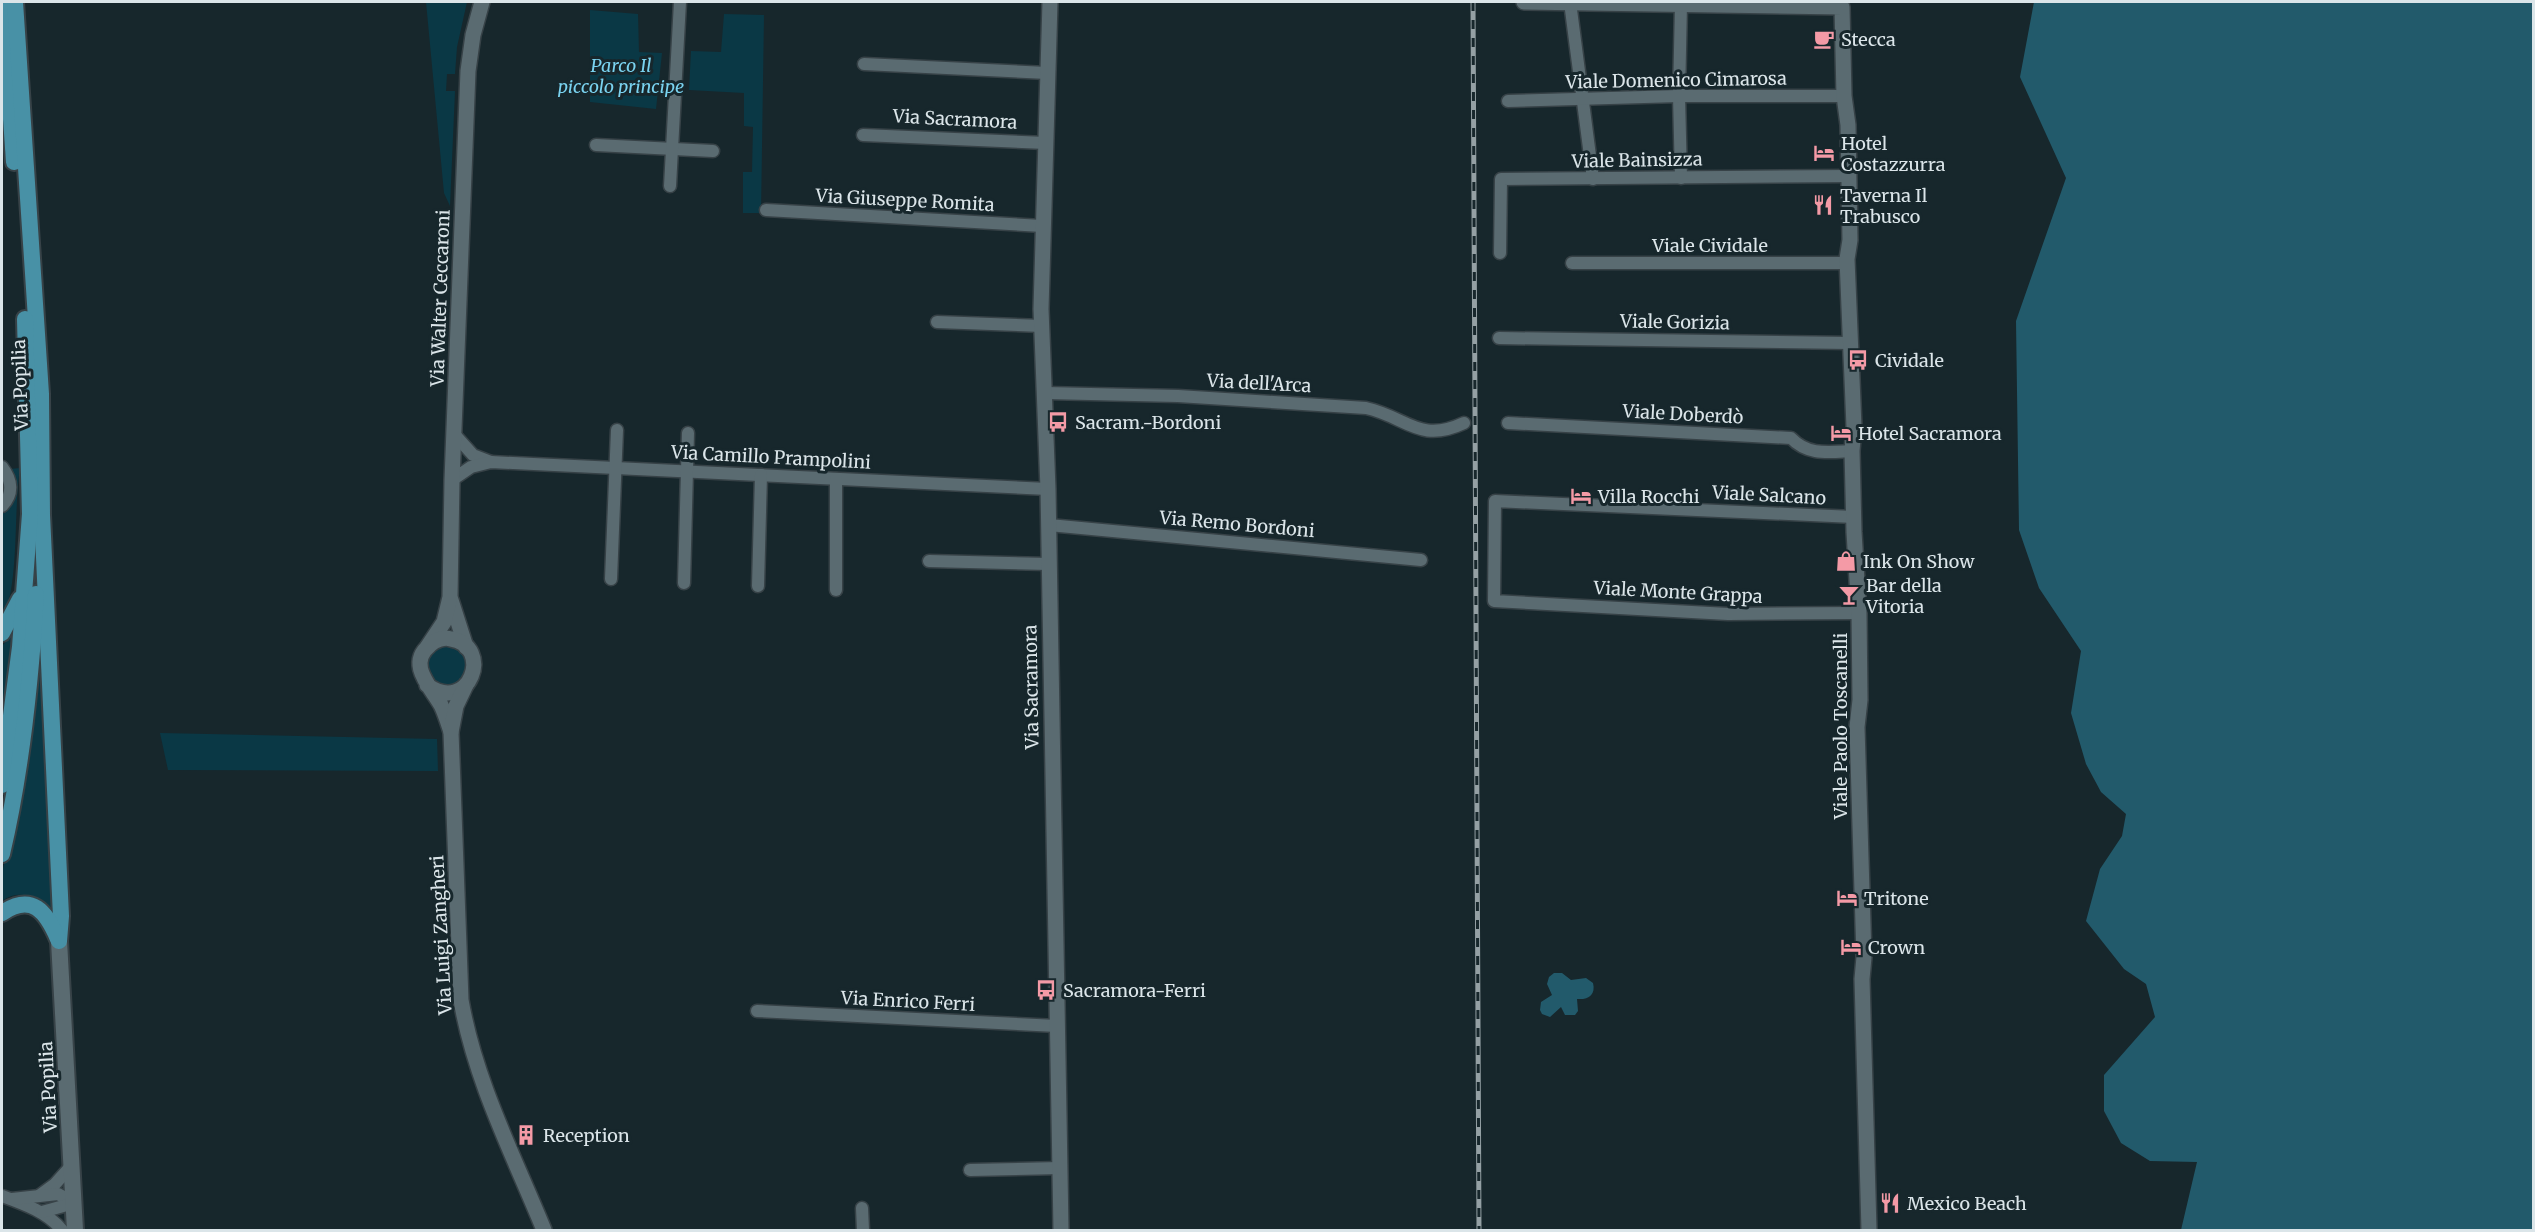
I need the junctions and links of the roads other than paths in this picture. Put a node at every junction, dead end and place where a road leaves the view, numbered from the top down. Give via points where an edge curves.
1 (3, 2) edge
2 (15, 2) edge
3 (482, 2) edge
4 (680, 2) edge
5 (1050, 2) edge
6 (1524, 2) edge
7 (1531, 2) edge
8 (1570, 2) edge
9 (1681, 4) junction
10 (1842, 4) edge
11 (920, 60) dead end
12 (864, 64) dead end
13 (1047, 71) junction
14 (1679, 96) junction
15 (1844, 96) junction
16 (1584, 98) junction
17 (1509, 101) dead end
18 (863, 135) dead end
19 (1046, 143) junction
20 (596, 145) dead end
21 (672, 148) junction
22 (713, 151) dead end
23 (1849, 176) junction
24 (1682, 178) junction
25 (1593, 179) junction
26 (670, 186) dead end
27 (766, 210) dead end
28 (1042, 226) junction
29 (1500, 254) dead end
30 (1572, 262) dead end
31 (1848, 263) junction
32 (937, 322) dead end
33 (1042, 326) junction
34 (1499, 338) dead end
35 (1850, 343) junction
36 (1046, 393) junction
37 (1464, 423) dead end
38 (1508, 423) dead end
39 (617, 430) dead end
40 (688, 433) dead end
41 (455, 435) junction
42 (1852, 451) junction
43 (491, 462) junction
44 (2, 467) edge
45 (616, 468) junction
46 (687, 472) junction
47 (760, 475) junction
48 (836, 478) junction
49 (452, 480) junction
50 (1048, 489) junction
51 (2, 506) edge
52 (36, 515) junction
53 (1854, 517) junction
54 (1049, 525) junction
55 (1421, 560) dead end
56 (929, 561) dead end
57 (1048, 564) junction
58 (611, 579) dead end
59 (26, 581) junction
60 (684, 583) dead end
61 (758, 586) dead end
62 (836, 590) dead end
63 (450, 597) junction
64 (1494, 601) joint
65 (1859, 613) junction
66 (2, 633) edge
67 (428, 646) junction
68 (466, 646) junction
69 (427, 685) junction
70 (466, 685) junction
71 (452, 732) junction
72 (2, 785) edge
73 (2, 854) edge
74 (2, 914) edge
75 (59, 940) junction
76 (757, 1011) dead end
77 (1057, 1026) junction
78 (72, 1165) junction
79 (1060, 1168) junction
80 (970, 1170) dead end
81 (40, 1195) junction
82 (6, 1198) edge
83 (74, 1203) junction
84 (862, 1208) dead end
85 (42, 1212) junction
86 (62, 1230) edge
87 (75, 1230) edge
88 (544, 1230) edge
89 (863, 1230) edge
90 (1061, 1230) edge
91 (1869, 1230) edge

1 - 52 main road, Via Popilia
2 - 52 main road, Via Popilia via 41,394
3 - 41 street, Via Walter Ceccaroni via 468,71
4 - 21 street
5 - 13 street, Via Sacramora
6 - 7 street
7 - 8 street
8 - 9 street
8 - 16 street
9 - 10 street
9 - 14 street
10 - 15 street, Viale Paolo Toscanelli
11 - 13 street
12 - 13 street
13 - 19 street, Via Sacramora
14 - 15 street, Viale Domenico Cimarosa
14 - 16 street, Viale Domenico Cimarosa
14 - 24 street
15 - 23 street, Viale Paolo Toscanelli
16 - 17 street, Viale Domenico Cimarosa
16 - 25 street
18 - 19 street, Via Sacramora
19 - 28 street, Via Sacramora
20 - 21 street
21 - 22 street
21 - 26 street
23 - 24 street, Viale Bainsizza
23 - 31 street, Viale Paolo Toscanelli
24 - 25 street, Viale Bainsizza
25 - 29 street, Viale Bainsizza via 1501,179
27 - 28 street, Via Giuseppe Romita
28 - 33 street, Via Sacramora
30 - 31 street, Viale Cividale
31 - 35 street, Viale Paolo Toscanelli
32 - 33 street
33 - 36 street, Via Sacramora
34 - 35 street, Viale Gorizia
35 - 42 street, Viale Paolo Toscanelli
36 - 37 street, Via dell'Arca via 1178,396 1366,408 1427,432
36 - 50 street, Via Sacramora
38 - 42 street, Viale Doberdò via 1791,438 1815,453
39 - 45 street
40 - 46 street
41 - 43 street, Via Camillo Prampolini via 473,455
41 - 49 street, Via Walter Ceccaroni
42 - 53 street, Viale Paolo Toscanelli
43 - 45 street, Via Camillo Prampolini
43 - 49 street, Via Camillo Prampolini via 471,467
44 - 51 street via 8,475 10,494
45 - 46 street, Via Camillo Prampolini
45 - 58 street
46 - 47 street, Via Camillo Prampolini
46 - 60 street
47 - 48 street, Via Camillo Prampolini
47 - 61 street
48 - 50 street, Via Camillo Prampolini
48 - 62 street
49 - 63 street, Via Walter Ceccaroni
50 - 54 street, Via Sacramora
52 - 59 main road
52 - 73 main road via 32,661 17,779
52 - 75 main road via 61,915
53 - 64 street, Viale Salcano via 1495,501
53 - 65 street, Viale Paolo Toscanelli
54 - 55 street, Via Remo Bordoni
54 - 57 street, Via Sacramora
56 - 57 street
57 - 77 street, Via Sacramora
59 - 66 main road
59 - 72 main road
63 - 67 street, Via Walter Ceccaroni via 444,622
63 - 68 street, Via Walter Ceccaroni
64 - 65 street, Viale Monte Grappa via 1759,615
65 - 91 street, Viale Paolo Toscanelli via 1857,727
67 - 68 street via 452,639
67 - 69 street, Via Walter Ceccaroni via 420,661
68 - 70 street, Via Walter Ceccaroni via 474,670
69 - 70 street via 451,693
69 - 71 street, Via Luigi Zangheri via 442,706
70 - 71 street, Via Luigi Zangheri via 456,706
71 - 88 street, Via Luigi Zangheri via 461,1000 467,1036 482,1083
74 - 75 main road via 19,904 40,908
75 - 78 main road, Via Popilia
76 - 77 street, Via Enrico Ferri
77 - 79 street, Via Sacramora
78 - 81 street
78 - 83 main road, Via Popilia
79 - 80 street
79 - 90 street, Via Sacramora
81 - 82 street
81 - 83 street via 58,1194
82 - 85 street
83 - 85 street
83 - 87 main road, Via Popilia
84 - 89 street
85 - 86 street

